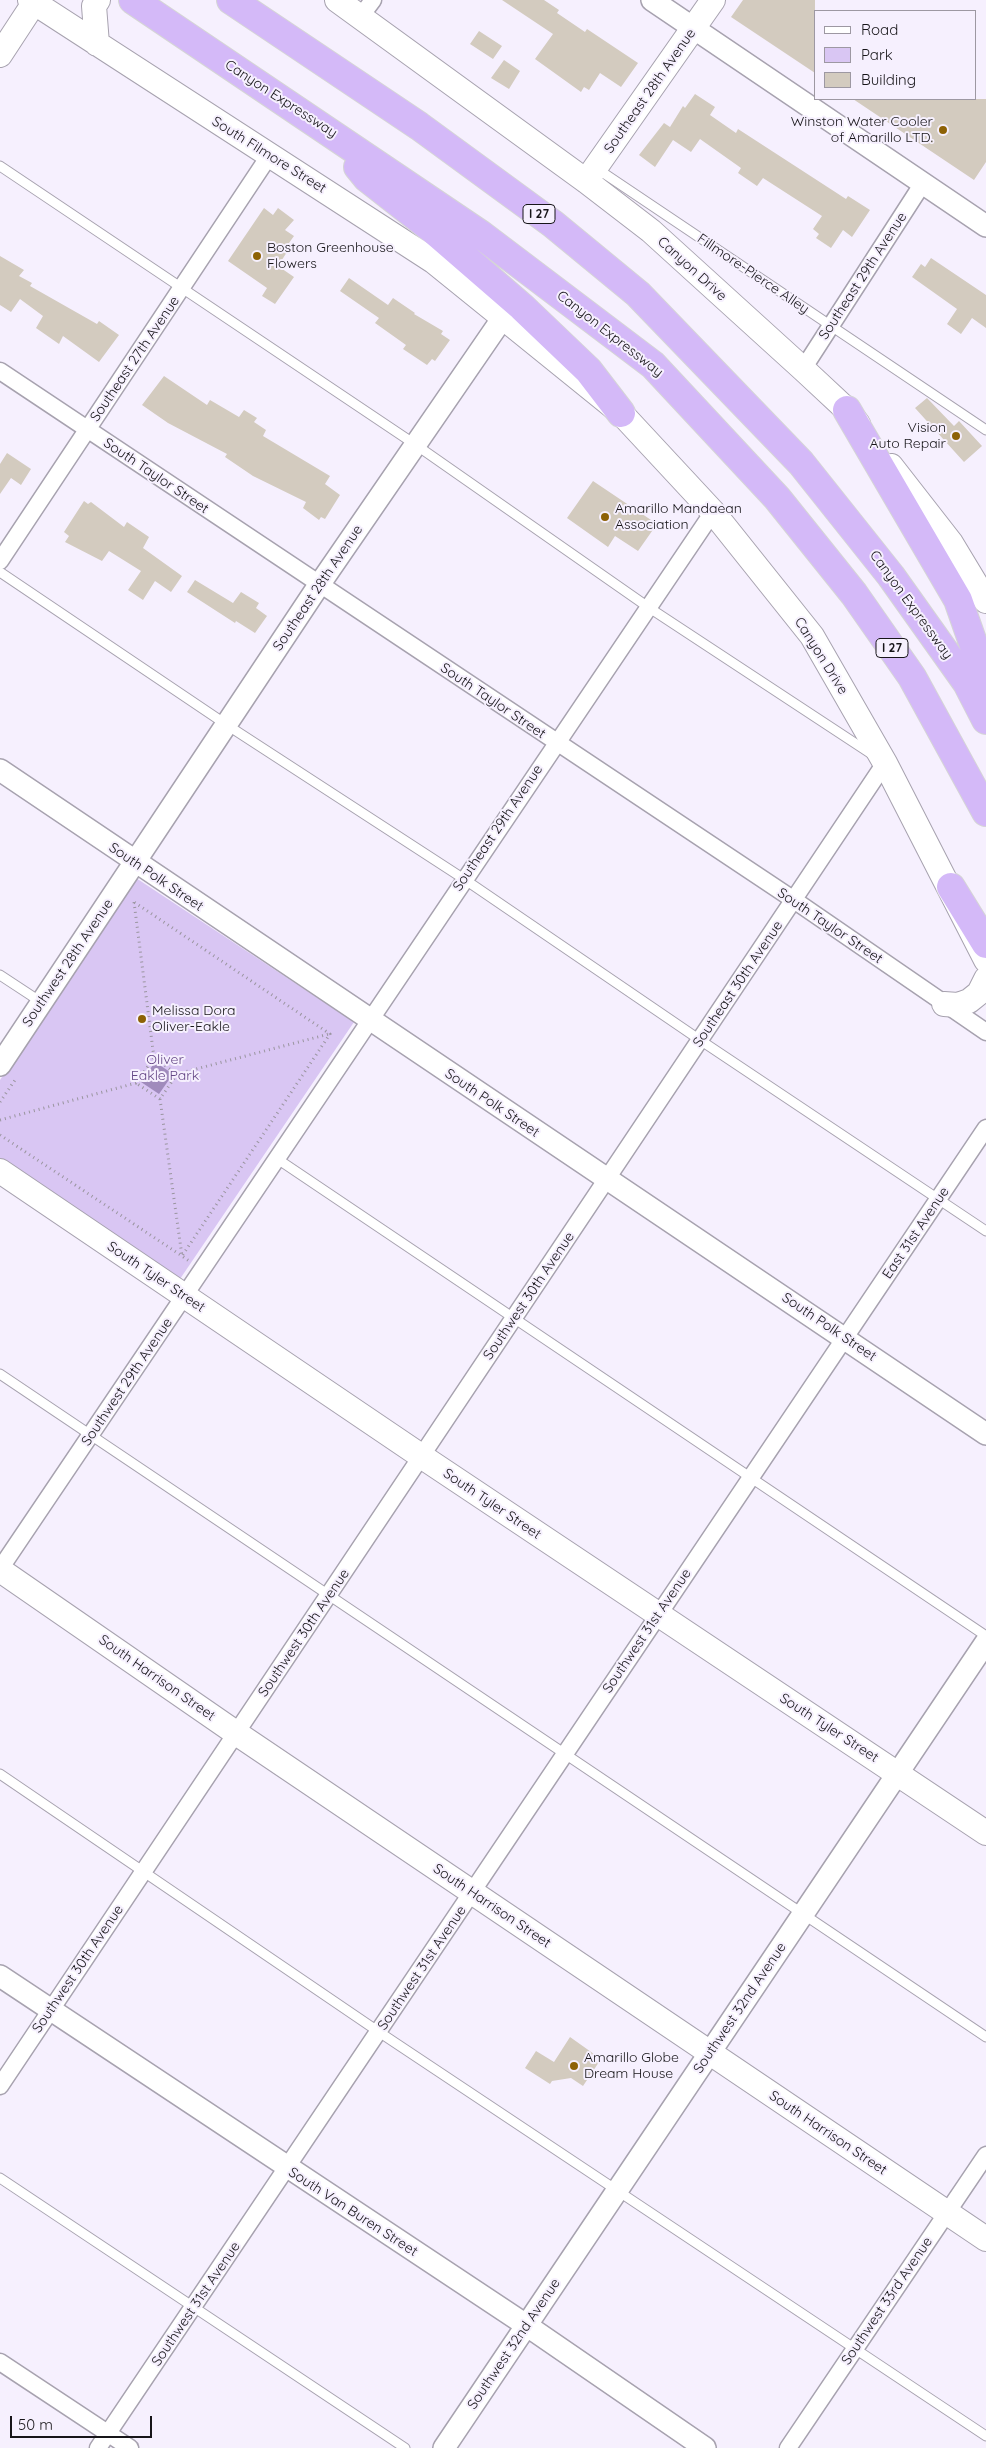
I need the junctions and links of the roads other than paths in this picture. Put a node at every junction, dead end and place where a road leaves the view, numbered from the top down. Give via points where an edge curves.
1 (98, 0) edge
2 (133, 0) edge
3 (337, 0) edge
4 (652, 0) edge
5 (713, 0) edge
6 (33, 1) edge
7 (236, 3) edge
8 (367, 8) edge
9 (694, 28) junction
10 (97, 44) junction
11 (0, 55) edge
12 (332, 132) junction
13 (269, 156) junction
14 (0, 166) edge
15 (591, 174) junction
16 (924, 183) junction
17 (986, 226) edge
18 (183, 288) junction
19 (504, 316) junction
20 (830, 326) junction
21 (803, 369) junction
22 (0, 370) edge
23 (847, 410) junction
24 (621, 413) junction
25 (88, 430) junction
26 (986, 430) edge
27 (416, 445) junction
28 (713, 512) junction
29 (0, 561) edge
30 (0, 572) edge
31 (320, 585) junction
32 (986, 601) edge
33 (648, 607) junction
34 (986, 680) edge
35 (986, 720) edge
36 (227, 725) junction
37 (556, 743) junction
38 (886, 763) junction
39 (0, 770) edge
40 (986, 812) edge
41 (136, 862) junction
42 (464, 879) junction
43 (950, 887) junction
44 (794, 900) junction
45 (986, 944) edge
46 (986, 960) edge
47 (0, 975) edge
48 (986, 979) edge
49 (41, 1003) junction
50 (944, 1004) junction
51 (369, 1020) junction
52 (986, 1032) edge
53 (700, 1040) junction
54 (0, 1064) edge
55 (986, 1128) edge
56 (276, 1158) junction
57 (0, 1171) edge
58 (606, 1179) junction
59 (938, 1200) junction
60 (986, 1231) edge
61 (185, 1296) junction
62 (514, 1318) junction
63 (846, 1338) junction
64 (0, 1374) edge
65 (986, 1434) edge
66 (91, 1435) junction
67 (421, 1456) junction
68 (752, 1477) junction
69 (0, 1570) edge
70 (328, 1596) junction
71 (658, 1614) junction
72 (986, 1636) edge
73 (986, 1642) edge
74 (236, 1733) junction
75 (565, 1753) junction
76 (0, 1774) edge
77 (899, 1774) junction
78 (986, 1833) edge
79 (144, 1871) junction
80 (472, 1893) junction
81 (803, 1915) junction
82 (0, 1976) edge
83 (51, 2011) junction
84 (379, 2032) junction
85 (986, 2037) edge
86 (709, 2053) junction
87 (0, 2086) edge
88 (986, 2155) edge
89 (287, 2169) junction
90 (0, 2178) edge
91 (617, 2190) junction
92 (947, 2213) junction
93 (986, 2239) edge
94 (194, 2306) junction
95 (526, 2325) junction
96 (855, 2349) junction
97 (0, 2362) edge
98 (108, 2433) junction
99 (986, 2436) edge
100 (98, 2448) edge
101 (130, 2448) edge
102 (404, 2448) edge
103 (444, 2448) edge
104 (705, 2448) edge
105 (788, 2448) edge

1 - 10 main road via 94,6
2 - 12 highway, Canyon Expressway / I 27
3 - 8 main road, Canyon Drive
4 - 9 street
5 - 9 main road, Southeast 28th Avenue
6 - 10 main road, South Filmore Street
6 - 11 main road
7 - 35 highway, Canyon Expressway / I 27 via 419,126 553,224 638,294 801,463 891,576 967,683
8 - 15 main road, Canyon Drive
9 - 15 main road, Southeast 28th Avenue
9 - 16 street
10 - 13 main road, South Filmore Street
12 - 24 highway via 367,178 522,307 588,370
12 - 40 highway, Canyon Expressway / I 27 via 480,234 653,365 672,384 777,498 854,594 912,678
13 - 18 street, Southeast 27th Avenue
13 - 19 main road, South Filmore Street via 433,261
14 - 18 lane
15 - 20 lane, Fillmore-Pierce Alley
15 - 21 main road, Canyon Drive
16 - 17 street
16 - 20 street, Southeast 29th Avenue
18 - 25 street, Southeast 27th Avenue
18 - 27 lane
19 - 24 main road, Canyon Drive
19 - 27 street, Southeast 28th Avenue
20 - 21 street, Southeast 29th Avenue
20 - 26 lane, Fillmore-Pierce Alley
21 - 23 main road, Canyon Drive
22 - 25 street, South Taylor Street
23 - 32 main road, Canyon Drive via 951,543
23 - 34 highway via 958,600
24 - 28 main road, Canyon Drive
25 - 29 street, Southeast 27th Avenue
25 - 31 street, South Taylor Street
27 - 31 street, Southeast 28th Avenue
27 - 33 lane
28 - 33 street, Southeast 29th Avenue
28 - 38 main road, Canyon Drive via 812,636
30 - 36 lane
31 - 36 street, Southeast 28th Avenue
31 - 37 street, South Taylor Street
33 - 37 street, Southeast 29th Avenue
33 - 38 lane
36 - 41 street, Southeast 28th Avenue
36 - 42 lane
37 - 42 street, Southeast 29th Avenue
37 - 44 street, South Taylor Street
38 - 43 main road, Canyon Drive
38 - 44 street, Southeast 30th Avenue
39 - 41 street, South Polk Street
41 - 49 street, Southwest 28th Avenue
41 - 51 street, South Polk Street
42 - 51 street, Southeast 29th Avenue
42 - 53 lane
43 - 45 highway
43 - 46 main road, Canyon Drive
44 - 50 street, South Taylor Street
44 - 53 street, Southeast 30th Avenue
47 - 49 lane
48 - 50 main road via 979,993 969,1001 958,1005
49 - 54 street, Southwest 28th Avenue
50 - 52 street, South Taylor Street
51 - 56 street, Southwest 29th Avenue
51 - 58 street, South Polk Street
53 - 58 street, Southeast 30th Avenue
53 - 59 lane
55 - 59 street, East 31st Avenue
56 - 61 street, Southwest 29th Avenue
56 - 62 lane
57 - 61 main road, South Tyler Street
58 - 62 street, Southwest 30th Avenue
58 - 63 street, South Polk Street
59 - 60 lane
59 - 63 street, East 31st Avenue
61 - 66 street, Southwest 29th Avenue
61 - 67 main road, South Tyler Street
62 - 67 street, Southwest 30th Avenue
62 - 68 lane
63 - 65 street, South Polk Street
63 - 68 street, Southwest 31st Avenue
64 - 66 lane
66 - 69 street, Southwest 29th Avenue
66 - 70 lane
67 - 70 street, Southwest 30th Avenue
67 - 71 main road, South Tyler Street
68 - 71 street, Southwest 31st Avenue
68 - 72 lane
69 - 74 main road, South Harrison Street
70 - 74 street, Southwest 30th Avenue
70 - 75 lane
71 - 75 street, Southwest 31st Avenue
71 - 77 main road, South Tyler Street
73 - 77 street, Southwest 32nd Avenue
74 - 79 street, Southwest 30th Avenue
74 - 80 main road, South Harrison Street
75 - 80 street, Southwest 31st Avenue
75 - 81 lane
76 - 79 lane
77 - 78 main road, South Tyler Street
77 - 81 street, Southwest 32nd Avenue
79 - 83 street, Southwest 30th Avenue
79 - 84 lane
80 - 84 street, Southwest 31st Avenue
80 - 86 main road, South Harrison Street
81 - 85 lane
81 - 86 street, Southwest 32nd Avenue
82 - 83 street, South Van Buren Street
83 - 87 street, Southwest 30th Avenue
83 - 89 street, South Van Buren Street
84 - 89 street, Southwest 31st Avenue
84 - 91 lane
86 - 91 street, Southwest 32nd Avenue
86 - 92 main road, South Harrison Street
88 - 92 street, Southwest 33rd Avenue
89 - 94 street, Southwest 31st Avenue
89 - 95 street, South Van Buren Street
90 - 94 lane
91 - 95 street, Southwest 32nd Avenue
91 - 96 lane
92 - 93 main road, South Harrison Street
92 - 96 street, Southwest 33rd Avenue
94 - 98 street, Southwest 31st Avenue
94 - 102 lane
95 - 103 street, Southwest 32nd Avenue
95 - 104 street, South Van Buren Street
96 - 99 lane
96 - 105 street, Southwest 33rd Avenue
97 - 98 street
98 - 100 street, Southwest 31st Avenue
98 - 101 street

